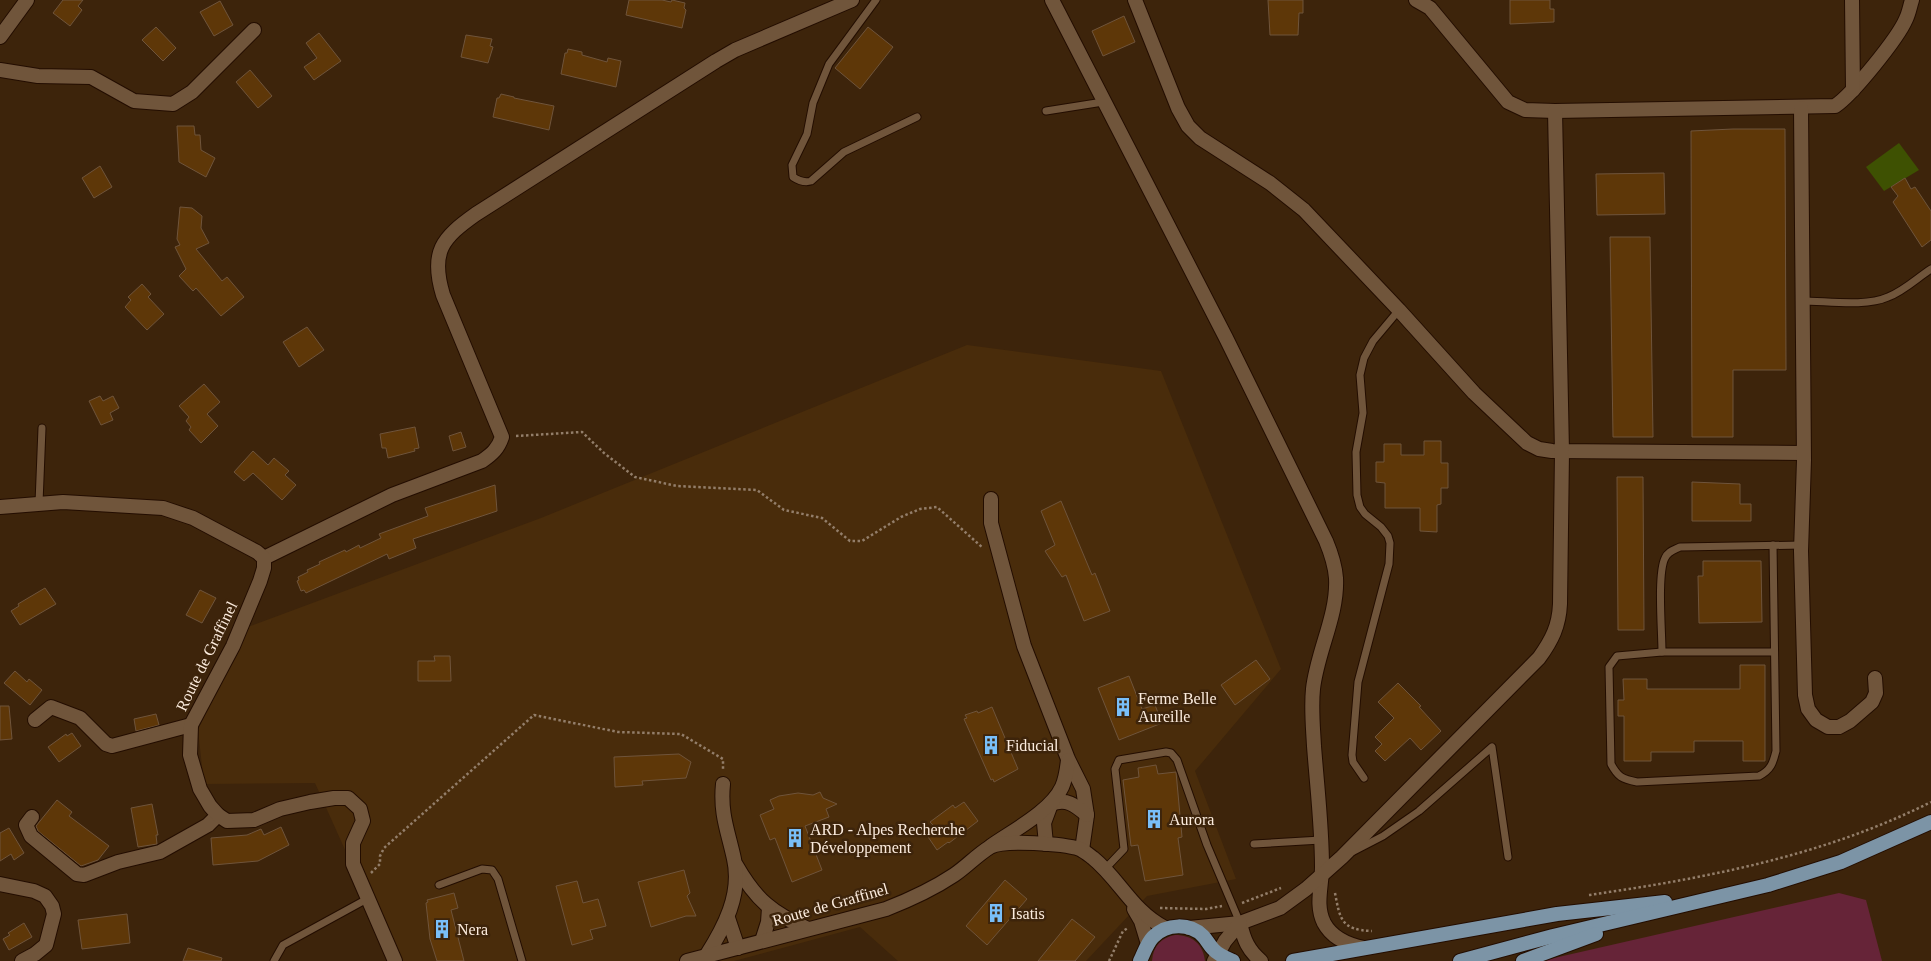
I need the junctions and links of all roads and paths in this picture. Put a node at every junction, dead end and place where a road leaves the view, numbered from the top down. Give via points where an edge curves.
1 (27, 0) edge
2 (852, 0) edge
3 (876, 0) edge
4 (1052, 0) edge
5 (1135, 0) edge
6 (1416, 0) edge
7 (1852, 0) edge
8 (1912, 0) edge
9 (254, 30) dead end
10 (0, 38) edge
11 (0, 70) edge
12 (1853, 90) junction
13 (1103, 102) junction
14 (1801, 108) junction
15 (1046, 111) dead end
16 (1555, 111) junction
17 (917, 117) dead end
18 (1931, 269) edge
19 (1802, 301) junction
20 (1399, 310) junction
21 (42, 428) dead end
22 (502, 437) junction
23 (1562, 452) junction
24 (1803, 453) junction
25 (991, 499) dead end
26 (39, 503) junction
27 (0, 507) edge
28 (1773, 545) junction
29 (1802, 545) junction
30 (1000, 554) junction
31 (264, 558) junction
32 (1662, 652) junction
33 (1774, 652) junction
34 (1875, 678) dead end
35 (35, 720) dead end
36 (191, 725) junction
37 (1068, 759) junction
38 (1364, 778) dead end
39 (723, 784) joint
40 (1931, 802) edge
41 (1052, 804) junction
42 (218, 815) junction
43 (1086, 815) junction
44 (32, 817) dead end
45 (1931, 822) edge
46 (1321, 840) junction
47 (1046, 844) junction
48 (1254, 844) dead end
49 (991, 846) junction
50 (1082, 850) junction
51 (1342, 857) junction
52 (1508, 858) dead end
53 (735, 862) junction
54 (1105, 869) junction
55 (1322, 875) junction
56 (359, 878) junction
57 (0, 884) edge
58 (438, 885) dead end
59 (1285, 886) dead end
60 (1335, 892) dead end
61 (1584, 895) dead end
62 (1720, 895) junction
63 (368, 899) junction
64 (765, 903) junction
65 (1233, 904) junction
66 (1675, 907) junction
67 (729, 913) junction
68 (1143, 919) junction
69 (1240, 923) junction
70 (1165, 928) junction
71 (1189, 928) junction
72 (808, 929) junction
73 (1377, 932) dead end
74 (762, 941) junction
75 (738, 948) junction
76 (1364, 948) junction
77 (1144, 954) edge
78 (706, 956) junction
79 (1215, 956) edge
80 (22, 961) edge
81 (274, 961) edge
82 (395, 961) edge
83 (522, 961) edge
84 (687, 961) edge
85 (1109, 961) edge
86 (1233, 961) edge
87 (1262, 961) edge
88 (1293, 961) edge
89 (1460, 961) edge
90 (1523, 961) edge

1 - 10 street
2 - 22 street via 716,61 476,214 451,234 438,255 437,275
3 - 17 lane via 823,75 807,134 792,165 794,177 805,183 811,181 844,152
4 - 13 street
5 - 20 street via 1188,126 1200,138 1304,210
6 - 16 street via 1430,8 1508,102 1525,110
7 - 12 street
8 - 12 street via 1897,34
9 - 11 street via 192,92 173,104 134,101 91,77 38,76
12 - 14 street via 1835,106
13 - 15 lane
13 - 46 street via 1226,338 1333,558 1336,577 1334,602 1313,692 1312,720
14 - 16 street
14 - 19 street
16 - 23 street
18 - 19 lane via 1882,300
19 - 24 street
20 - 23 street via 1515,433 1539,449
20 - 38 lane via 1373,341 1364,358 1360,376 1363,413 1356,452 1357,495 1365,514 1381,527 1390,543 1388,564 1358,682 1353,762
21 - 26 lane
22 - 30 path via 582,432 635,477 677,486 757,490 784,510 822,518 850,541 862,541 901,517 920,509 937,507 982,548
22 - 31 street via 499,446 482,461 392,496
23 - 24 street
23 - 51 street via 1560,604 1558,624 1551,642 1539,658
24 - 29 street
25 - 30 street via 991,523
26 - 27 street
26 - 31 street via 163,508 193,518
28 - 29 lane
28 - 32 lane via 1680,547 1670,551 1661,572
28 - 33 lane
29 - 34 street via 1805,696 1808,709 1816,720 1828,727 1844,725 1872,702 1876,693
30 - 37 street via 1024,646
31 - 36 street, Route de Graffinel via 260,581 233,646
32 - 33 lane
32 - 33 lane via 1617,656 1609,667 1611,764 1616,774 1626,780 1759,776 1768,771 1776,751
35 - 36 street via 51,707 80,718 112,746
36 - 42 street, Route de Graffinel via 190,755 200,789
37 - 41 street via 1064,782
37 - 43 street via 1082,789
39 - 53 street via 722,816
39 - 56 path via 723,759 681,734 618,732 534,715 384,848 374,872
40 - 61 path via 1877,827 1765,864 1705,877
41 - 43 street via 1069,802
41 - 47 street via 1044,823
41 - 49 street, Route de Graffinel
42 - 44 street via 208,825 160,852 84,874 77,874 31,836 26,825
42 - 56 street via 227,821 254,820 280,809 348,798 360,809 363,821 352,853
43 - 50 street
45 - 62 main road via 1841,862 1768,885
46 - 48 lane
46 - 55 street
47 - 49 street
47 - 50 street
49 - 72 street, Route de Graffinel via 954,875 905,901
50 - 54 street
51 - 52 lane via 1419,811 1492,747
51 - 55 street
53 - 64 street via 748,886
53 - 67 street via 736,889
54 - 65 lane via 1124,849 1117,763 1119,760 1171,753 1177,760 1207,845
54 - 68 street
55 - 69 street via 1280,908
55 - 76 street via 1319,893 1324,923 1341,940
56 - 63 street
57 - 80 street via 34,891 45,896 52,906 54,914 46,945
58 - 83 lane via 482,869 492,870 498,879
59 - 65 path via 1247,902
60 - 73 path via 1339,915 1347,925 1360,931
62 - 66 main road
62 - 76 main road via 1557,914
63 - 81 lane via 283,945
63 - 82 street
64 - 67 street via 745,899
64 - 72 street via 785,919
64 - 74 street via 768,922
65 - 68 path via 1206,909 1158,908
65 - 69 lane
66 - 89 main road
66 - 90 main road
67 - 75 street
67 - 78 street
68 - 70 street
68 - 77 street
68 - 85 path via 1123,931
69 - 71 street
69 - 79 street
69 - 87 street via 1246,945
70 - 71 main road
70 - 77 main road via 1153,937
71 - 79 main road via 1204,937
72 - 74 street, Route de Graffinel
74 - 75 street, Route de Graffinel
75 - 78 street, Route de Graffinel
76 - 88 main road
78 - 84 street, Route de Graffinel
79 - 86 main road

